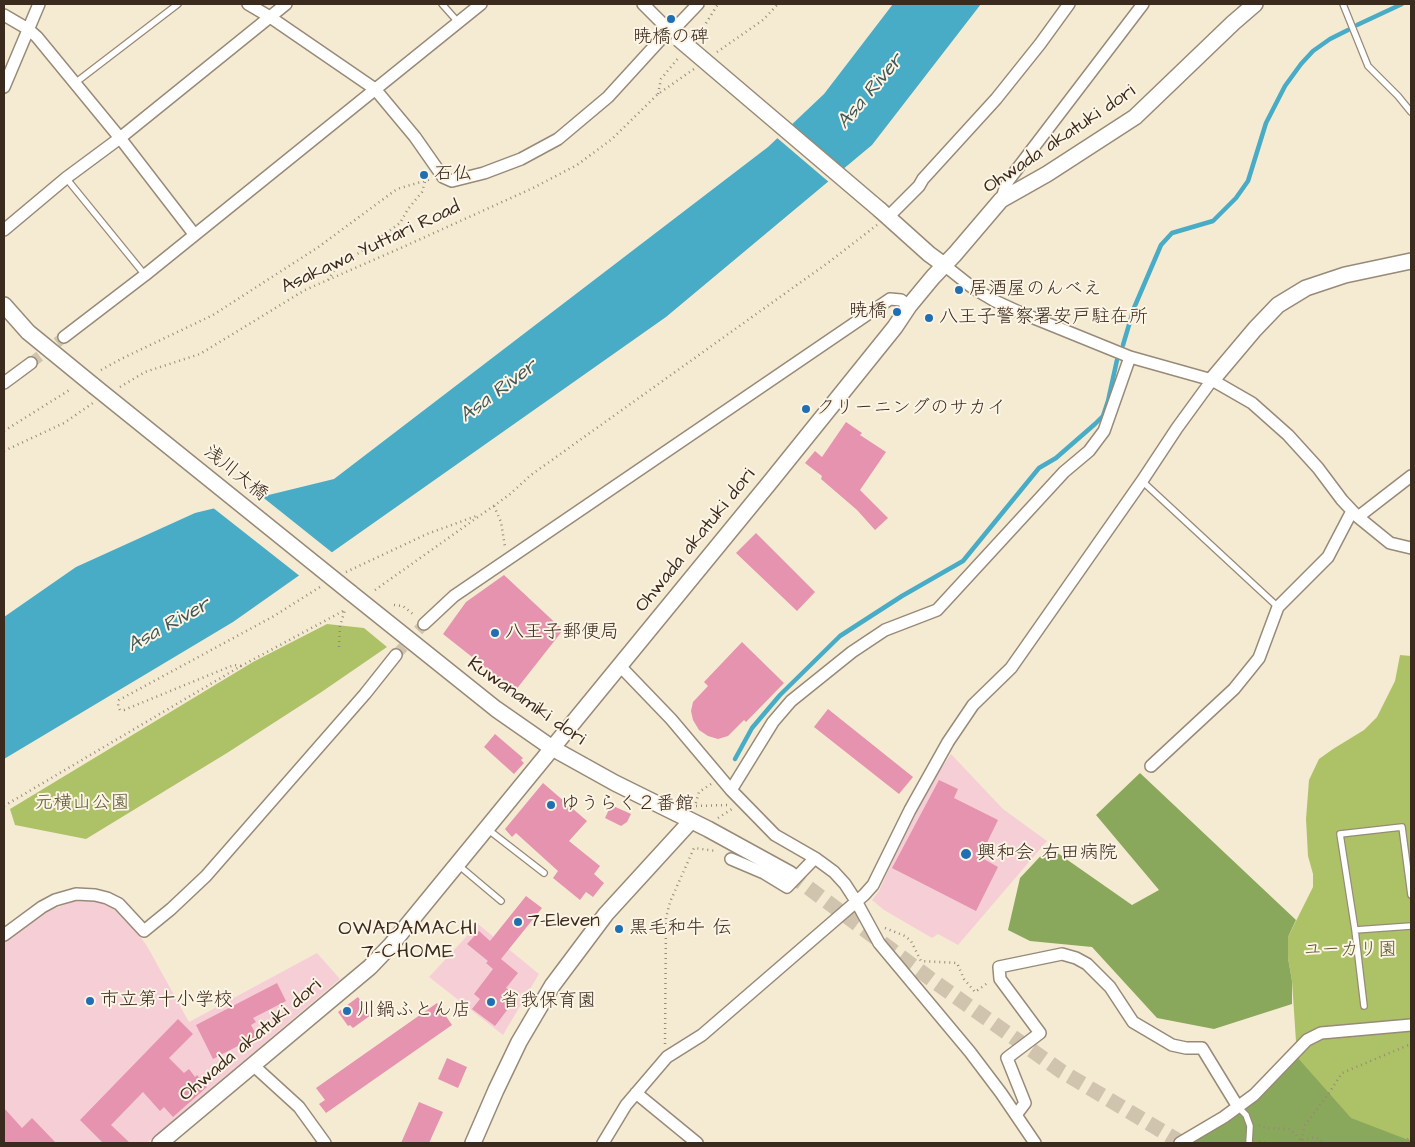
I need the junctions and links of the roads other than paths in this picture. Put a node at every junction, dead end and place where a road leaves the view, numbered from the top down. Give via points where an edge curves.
1 (39, 4) edge
2 (178, 4) edge
3 (248, 4) edge
4 (286, 4) edge
5 (442, 4) edge
6 (480, 4) edge
7 (643, 4) edge
8 (698, 4) edge
9 (1069, 4) edge
10 (1143, 4) edge
11 (1255, 4) edge
12 (1343, 4) edge
13 (4, 15) edge
14 (270, 17) junction
15 (458, 22) junction
16 (28, 29) junction
17 (675, 35) junction
18 (75, 83) junction
19 (4, 87) edge
20 (375, 89) junction
21 (1411, 112) edge
22 (120, 138) junction
23 (66, 178) junction
24 (1001, 200) junction
25 (883, 216) junction
26 (4, 230) edge
27 (194, 234) junction
28 (1411, 261) edge
29 (944, 265) junction
30 (145, 275) junction
31 (4, 305) edge
32 (909, 306) junction
33 (64, 337) tunnel mouth
34 (1130, 357) junction
35 (31, 363) tunnel mouth
36 (1212, 380) junction
37 (4, 383) edge
38 (1411, 476) edge
39 (1142, 481) junction
40 (1355, 514) junction
41 (1411, 548) edge
42 (351, 593) joint
43 (1278, 607) junction
44 (421, 621) tunnel mouth
45 (396, 655) tunnel mouth
46 (619, 665) junction
47 (552, 748) junction
48 (1151, 766) dead end
49 (731, 790) junction
50 (691, 821) junction
51 (486, 828) junction
52 (815, 858) junction
53 (731, 859) road end
54 (456, 864) junction
55 (544, 873) dead end
56 (790, 874) tunnel mouth
57 (1411, 895) edge
58 (856, 901) junction
59 (501, 902) dead end
60 (1411, 926) edge
61 (1355, 930) junction
62 (4, 935) edge
63 (1364, 1006) dead end
64 (1411, 1025) edge
65 (254, 1066) junction
66 (636, 1093) junction
67 (1242, 1110) junction
68 (1016, 1115) junction
69 (160, 1143) edge
70 (325, 1143) edge
71 (473, 1143) edge
72 (602, 1143) edge
73 (697, 1143) edge
74 (1035, 1143) edge
75 (1180, 1143) edge
76 (1249, 1143) edge

1 - 16 street
2 - 18 lane
3 - 14 street
4 - 14 street
5 - 15 lane
6 - 15 street
7 - 17 street
8 - 17 street
9 - 25 street via 990,106 919,186
10 - 24 street via 1008,181
11 - 24 street, Ohwada akatuki dori via 1136,117
12 - 21 lane via 1368,66
13 - 16 street
14 - 20 street
14 - 22 street
15 - 20 street
16 - 18 street
16 - 19 street
17 - 20 street via 661,39 608,97 554,142 530,155 469,178 446,180
17 - 25 street, bridge
18 - 22 street
20 - 27 street
22 - 23 street
22 - 27 street
23 - 26 street
23 - 30 lane
24 - 29 street, Ohwada akatuki dori
25 - 29 street
27 - 30 street
28 - 36 street via 1306,288 1278,305
29 - 32 street, Ohwada akatuki dori
29 - 34 street via 995,301
30 - 33 street
31 - 42 street, 浅川大橋, bridge via 28,332 97,393
32 - 44 street via 900,300 890,299
32 - 46 street, Ohwada akatuki dori via 890,335
34 - 36 street
34 - 49 street via 1104,431 1089,451 1064,472 937,610 885,630 791,701 773,722
35 - 37 street
36 - 39 street
36 - 40 street via 1252,403 1288,435
38 - 40 street
39 - 43 lane
39 - 58 street via 1012,668 973,705 910,810 873,885
40 - 41 street via 1390,543
40 - 43 street via 1328,557
42 - 47 street, Kuwanamiki dori via 496,709
43 - 48 street via 1259,658 1234,689
45 - 62 street via 206,876 144,931 119,904 95,895 76,894 42,907
46 - 47 street, Ohwada akatuki dori
46 - 49 street via 672,719
47 - 50 street, Kuwanamiki dori via 615,784
47 - 51 street, Ohwada akatuki dori
49 - 52 street via 775,835
50 - 56 street, Kuwanamiki dori
50 - 71 street via 606,914 552,986 519,1042
51 - 54 street, Ohwada akatuki dori
51 - 55 lane
52 - 53 street via 787,887
52 - 58 street via 834,872
54 - 59 lane
54 - 65 street, Ohwada akatuki dori via 370,967
57 - 61 lane via 1402,827 1340,834
58 - 66 street via 702,1035 667,1058
58 - 68 street via 878,943 970,1052
60 - 61 lane
61 - 63 lane
64 - 67 street via 1320,1034 1307,1040
65 - 69 street, Ohwada akatuki dori
65 - 70 street via 299,1107
66 - 72 street
66 - 73 street
67 - 68 street via 1202,1048 1172,1046 1133,1022 1110,987 1087,964 1062,954 999,967 1000,979 1040,1033 1007,1058 1025,1103
67 - 75 street
67 - 76 lane via 1250,1126
68 - 74 street

